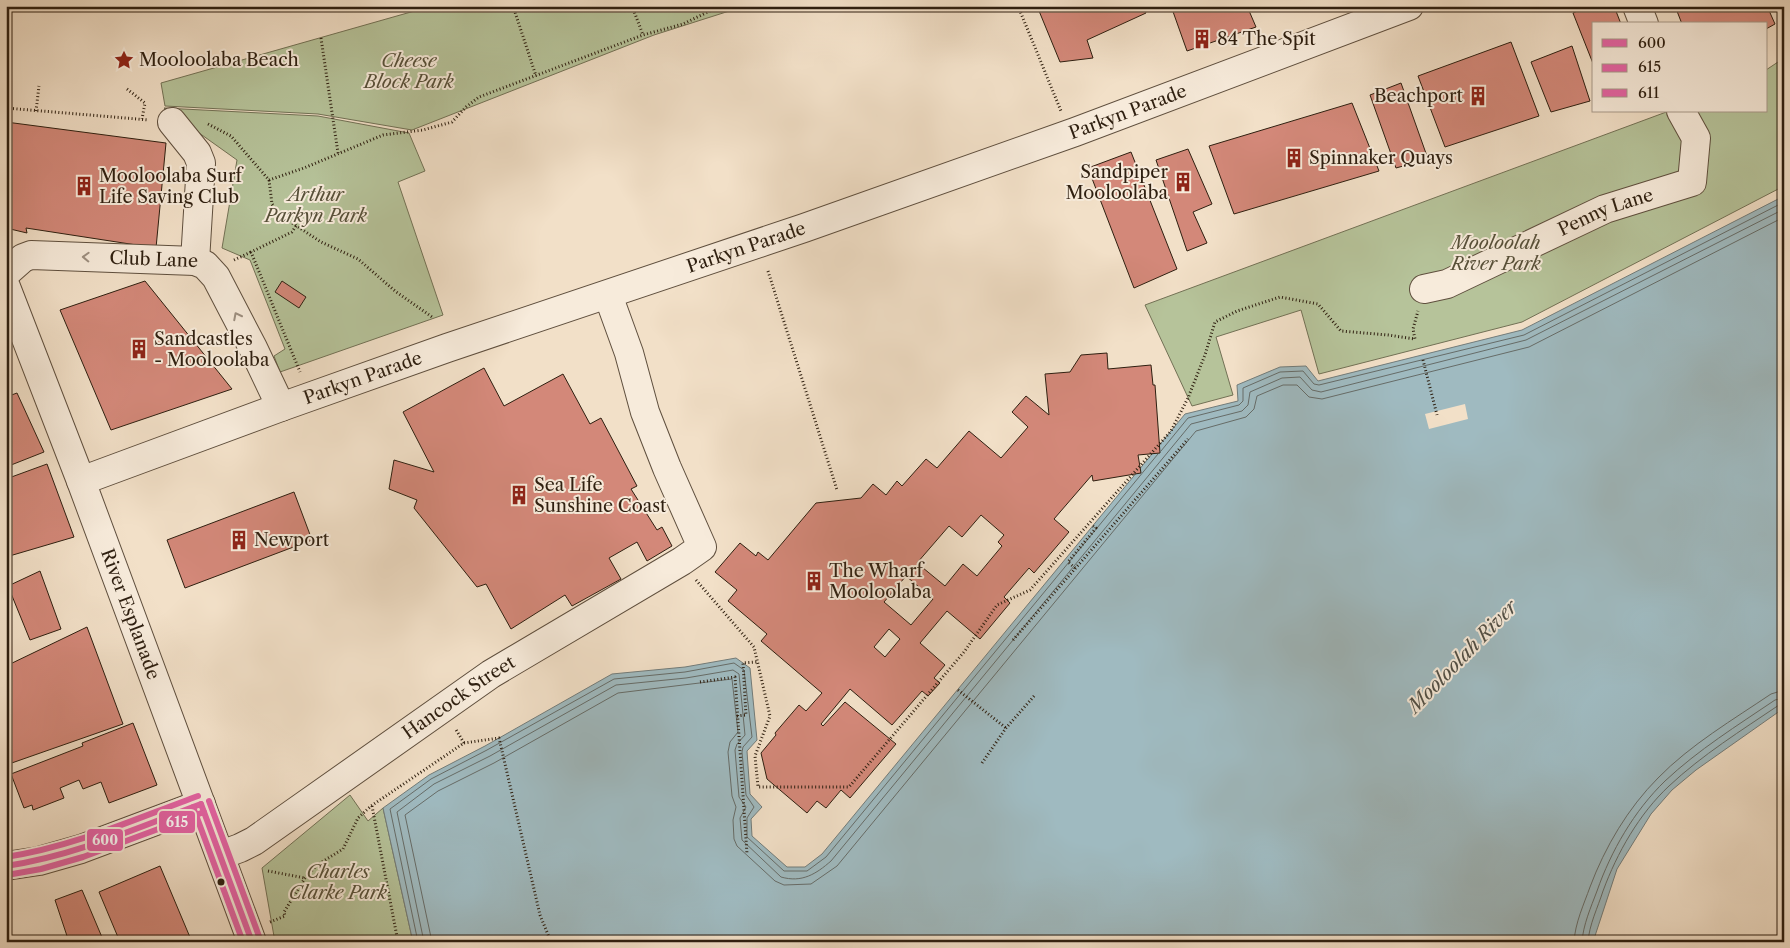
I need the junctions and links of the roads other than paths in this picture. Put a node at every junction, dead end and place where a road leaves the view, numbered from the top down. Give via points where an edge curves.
1 (1409, 6) edge
2 (1637, 6) edge
3 (1643, 22) edge
4 (1682, 112) edge
5 (172, 122) road end
6 (195, 261) junction
7 (6, 273) edge
8 (6, 287) edge
9 (1424, 289) road end
10 (608, 295) junction
11 (281, 407) junction
12 (81, 481) junction
13 (201, 804) junction
14 (220, 855) junction
15 (6, 866) edge
16 (250, 936) edge

1 - 10 street, Parkyn Parade via 1076,132
2 - 3 street
4 - 9 street, Penny Lane via 1696,138 1692,182 1605,210 1447,284
5 - 6 street via 197,153 201,164
6 -> 7 street, Club Lane via 31,255
11 -> 6 street, Club Lane via 216,277 205,265
8 - 12 street, River Esplanade
10 - 11 street, Parkyn Parade
10 - 14 street, Hancock Street via 646,412 702,547 491,674 254,841
11 - 12 street, Parkyn Parade
12 - 13 street, River Esplanade
13 - 14 street, River Esplanade
13 - 15 street via 81,849
14 - 16 street, River Esplanade

